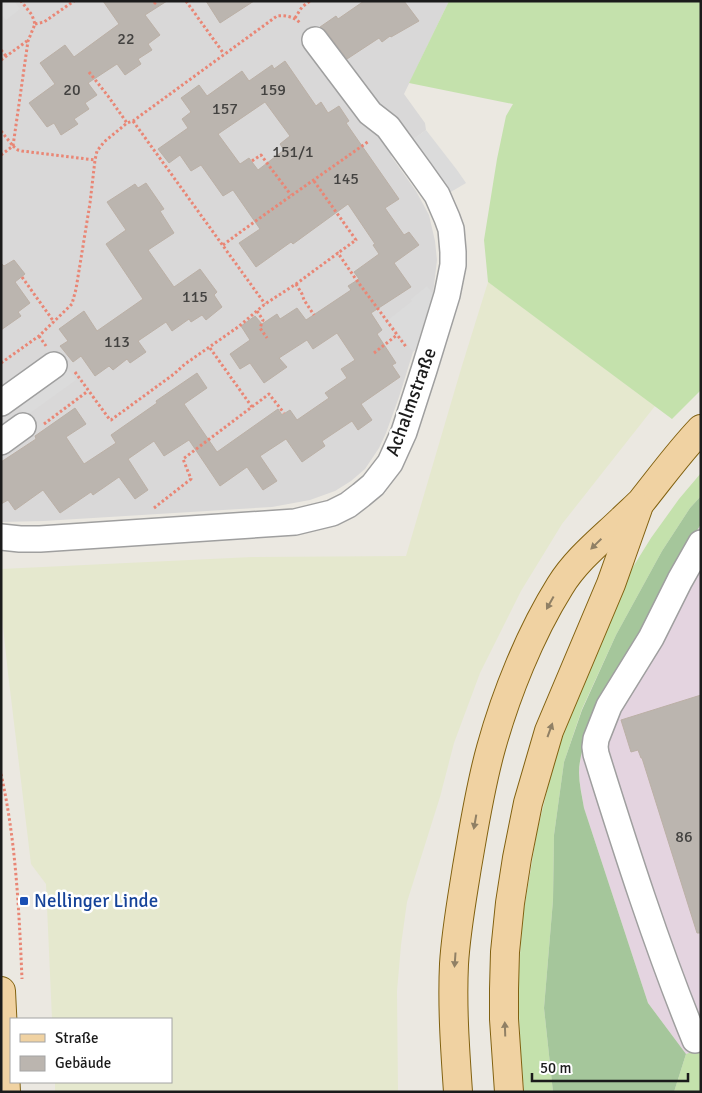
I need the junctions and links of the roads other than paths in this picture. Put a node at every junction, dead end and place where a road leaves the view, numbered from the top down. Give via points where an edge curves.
1 (315, 40) road end
2 (62, 365) road end
3 (11, 418) edge
4 (701, 429) edge
5 (1, 442) edge
6 (640, 502) junction
7 (1, 537) edge
8 (701, 543) edge
9 (12, 988) edge
10 (695, 1040) dead end
11 (4, 1084) edge
12 (458, 1092) edge
13 (509, 1092) edge

1 - 7 street, Achalmstraße via 370,113 388,127 437,195 453,240 451,278 404,432 390,463 373,484 348,504 332,513 295,522 40,539
2 - 3 street
3 - 5 street
4 - 6 main road
6 -> 12 main road via 577,562 561,585 522,660 491,748 474,828 456,948 454,1008
13 -> 6 main road via 504,1019 506,944 528,803 549,731 611,584
8 - 10 street via 656,630 609,706 595,747 617,822
9 - 11 main road

